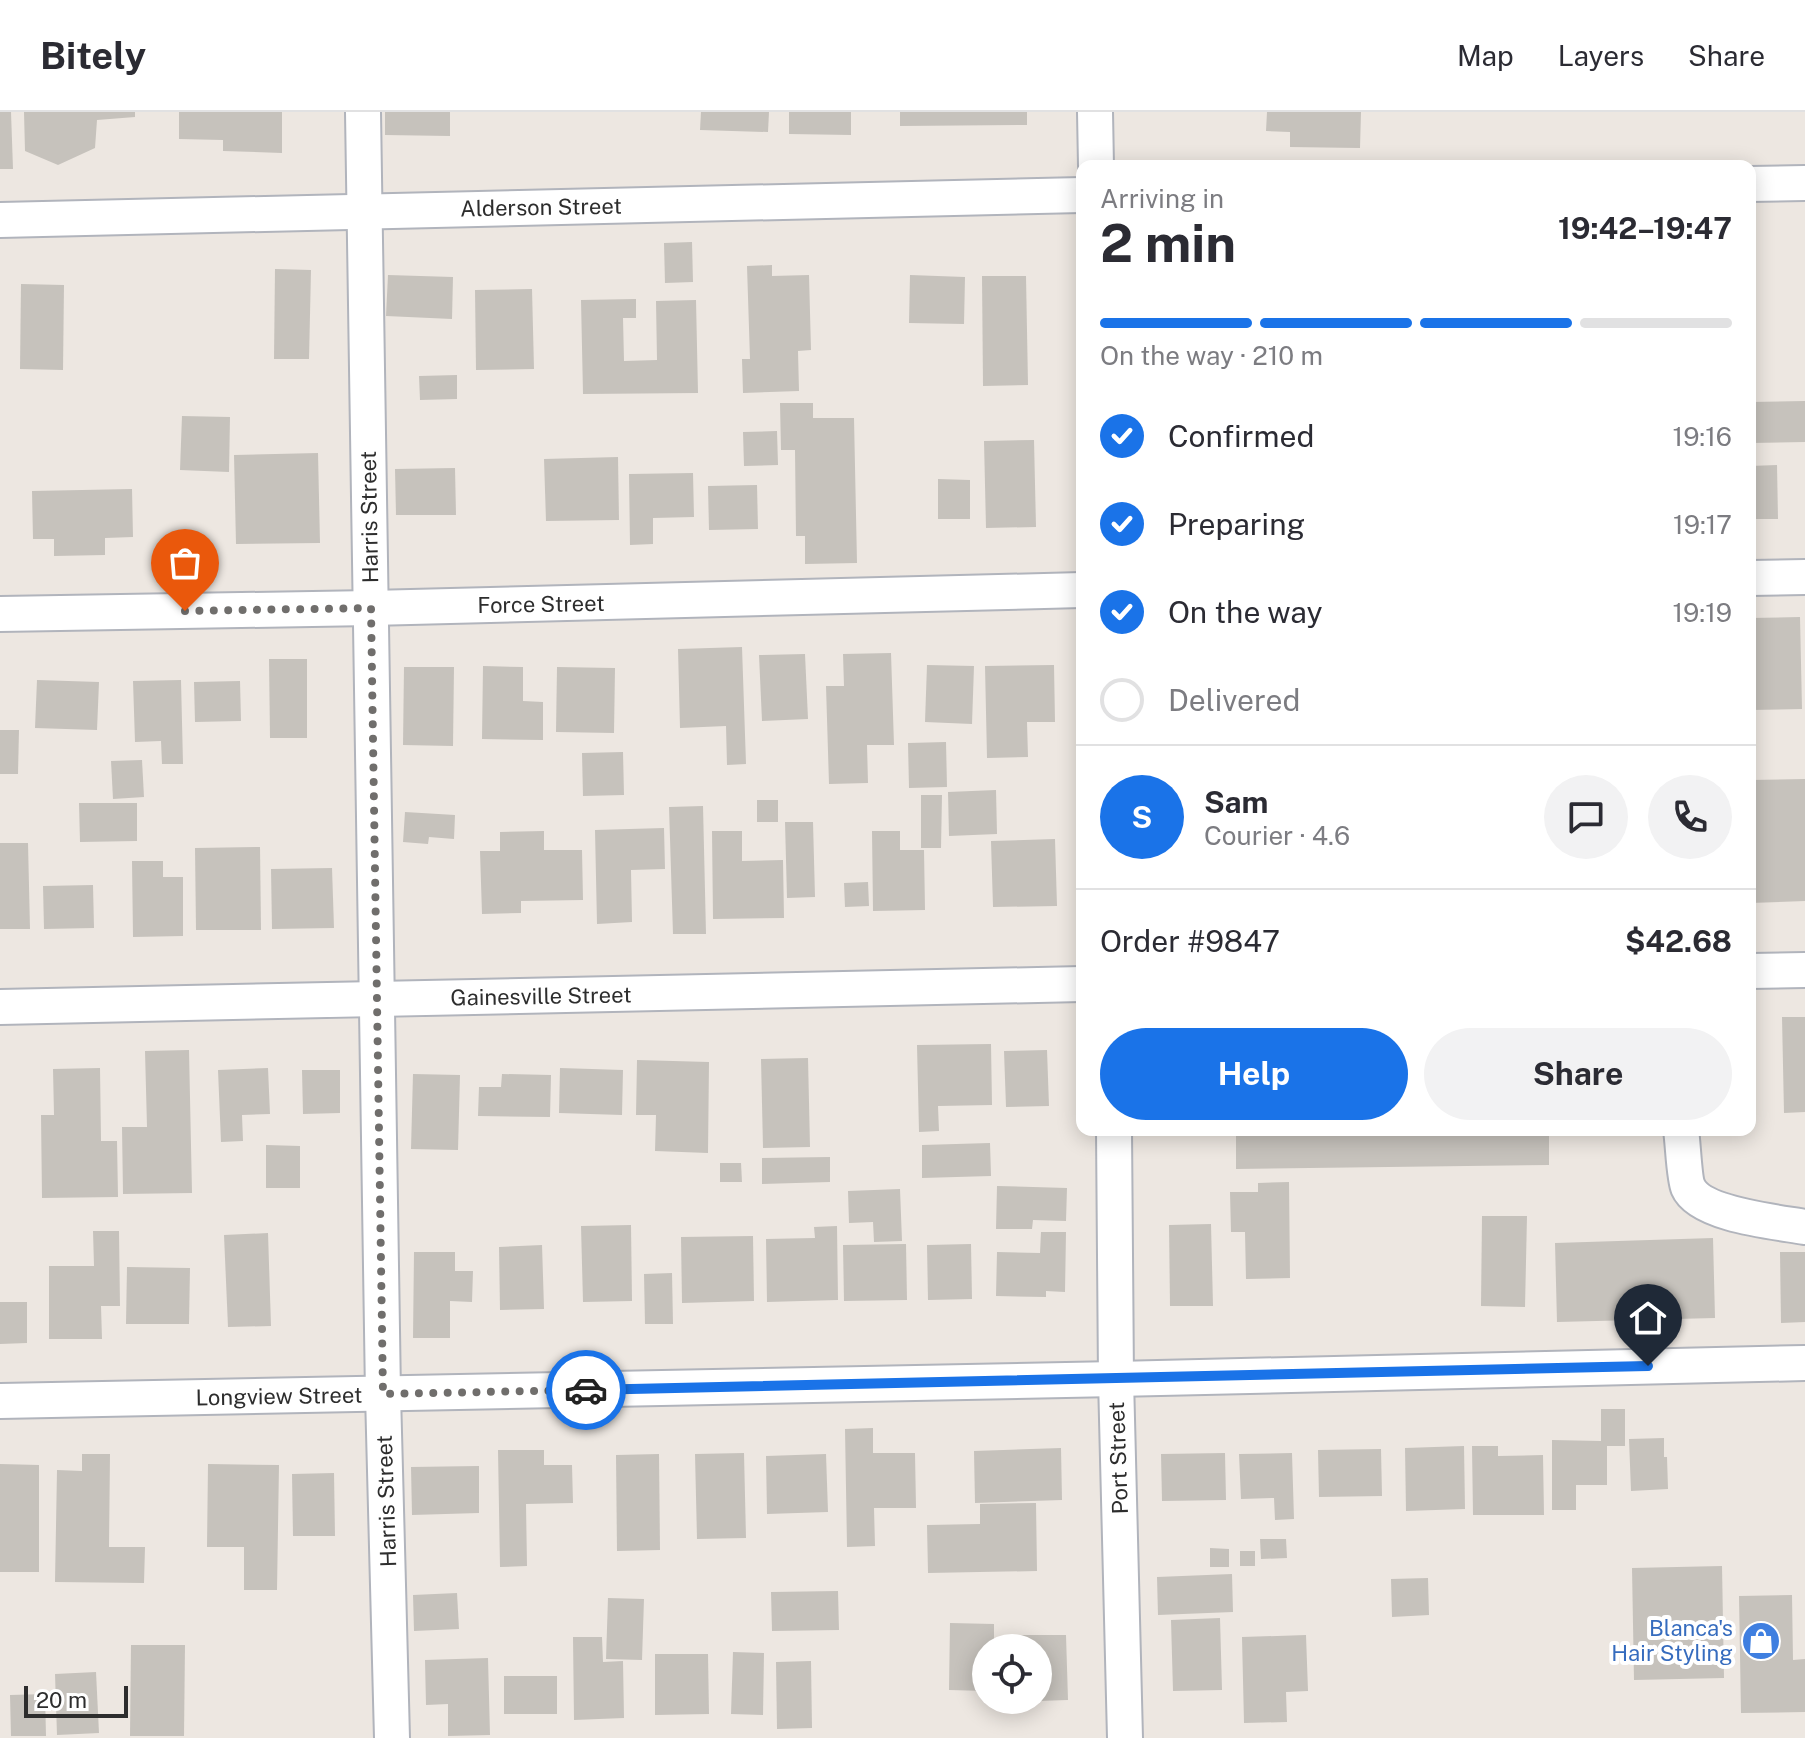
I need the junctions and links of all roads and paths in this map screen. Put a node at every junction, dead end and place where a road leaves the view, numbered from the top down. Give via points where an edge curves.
1 (363, 112) edge
2 (1095, 112) edge
3 (1096, 160) edge
4 (1805, 183) edge
5 (1756, 184) edge
6 (1076, 195) edge
7 (366, 210) junction
8 (0, 220) edge
9 (1805, 577) edge
10 (1756, 578) edge
11 (1076, 590) edge
12 (371, 608) junction
13 (0, 614) edge
14 (1805, 970) edge
15 (1756, 971) edge
16 (1076, 984) edge
17 (378, 1000) junction
18 (0, 1007) edge
19 (1114, 1136) edge
20 (1682, 1136) edge
21 (1805, 1227) edge
22 (1805, 1363) edge
23 (1116, 1379) junction
24 (383, 1394) junction
25 (0, 1401) edge
26 (392, 1738) edge
27 (1125, 1738) edge

1 - 7 street, Harris Street
2 - 3 street
4 - 5 street
6 - 7 street, Alderson Street
7 - 8 street, Alderson Street
7 - 12 street, Harris Street
9 - 10 street
11 - 12 street, Force Street
12 - 13 street, Force Street
12 - 17 street, Harris Street
14 - 15 street
16 - 17 street, Gainesville Street
17 - 18 street, Gainesville Street
17 - 24 street, Harris Street
19 - 23 street, Port Street
20 - 21 street via 1688,1187 1702,1204
22 - 23 street, Longview Street
23 - 24 street, Longview Street
23 - 27 street, Port Street
24 - 25 street, Longview Street
24 - 26 street, Harris Street

